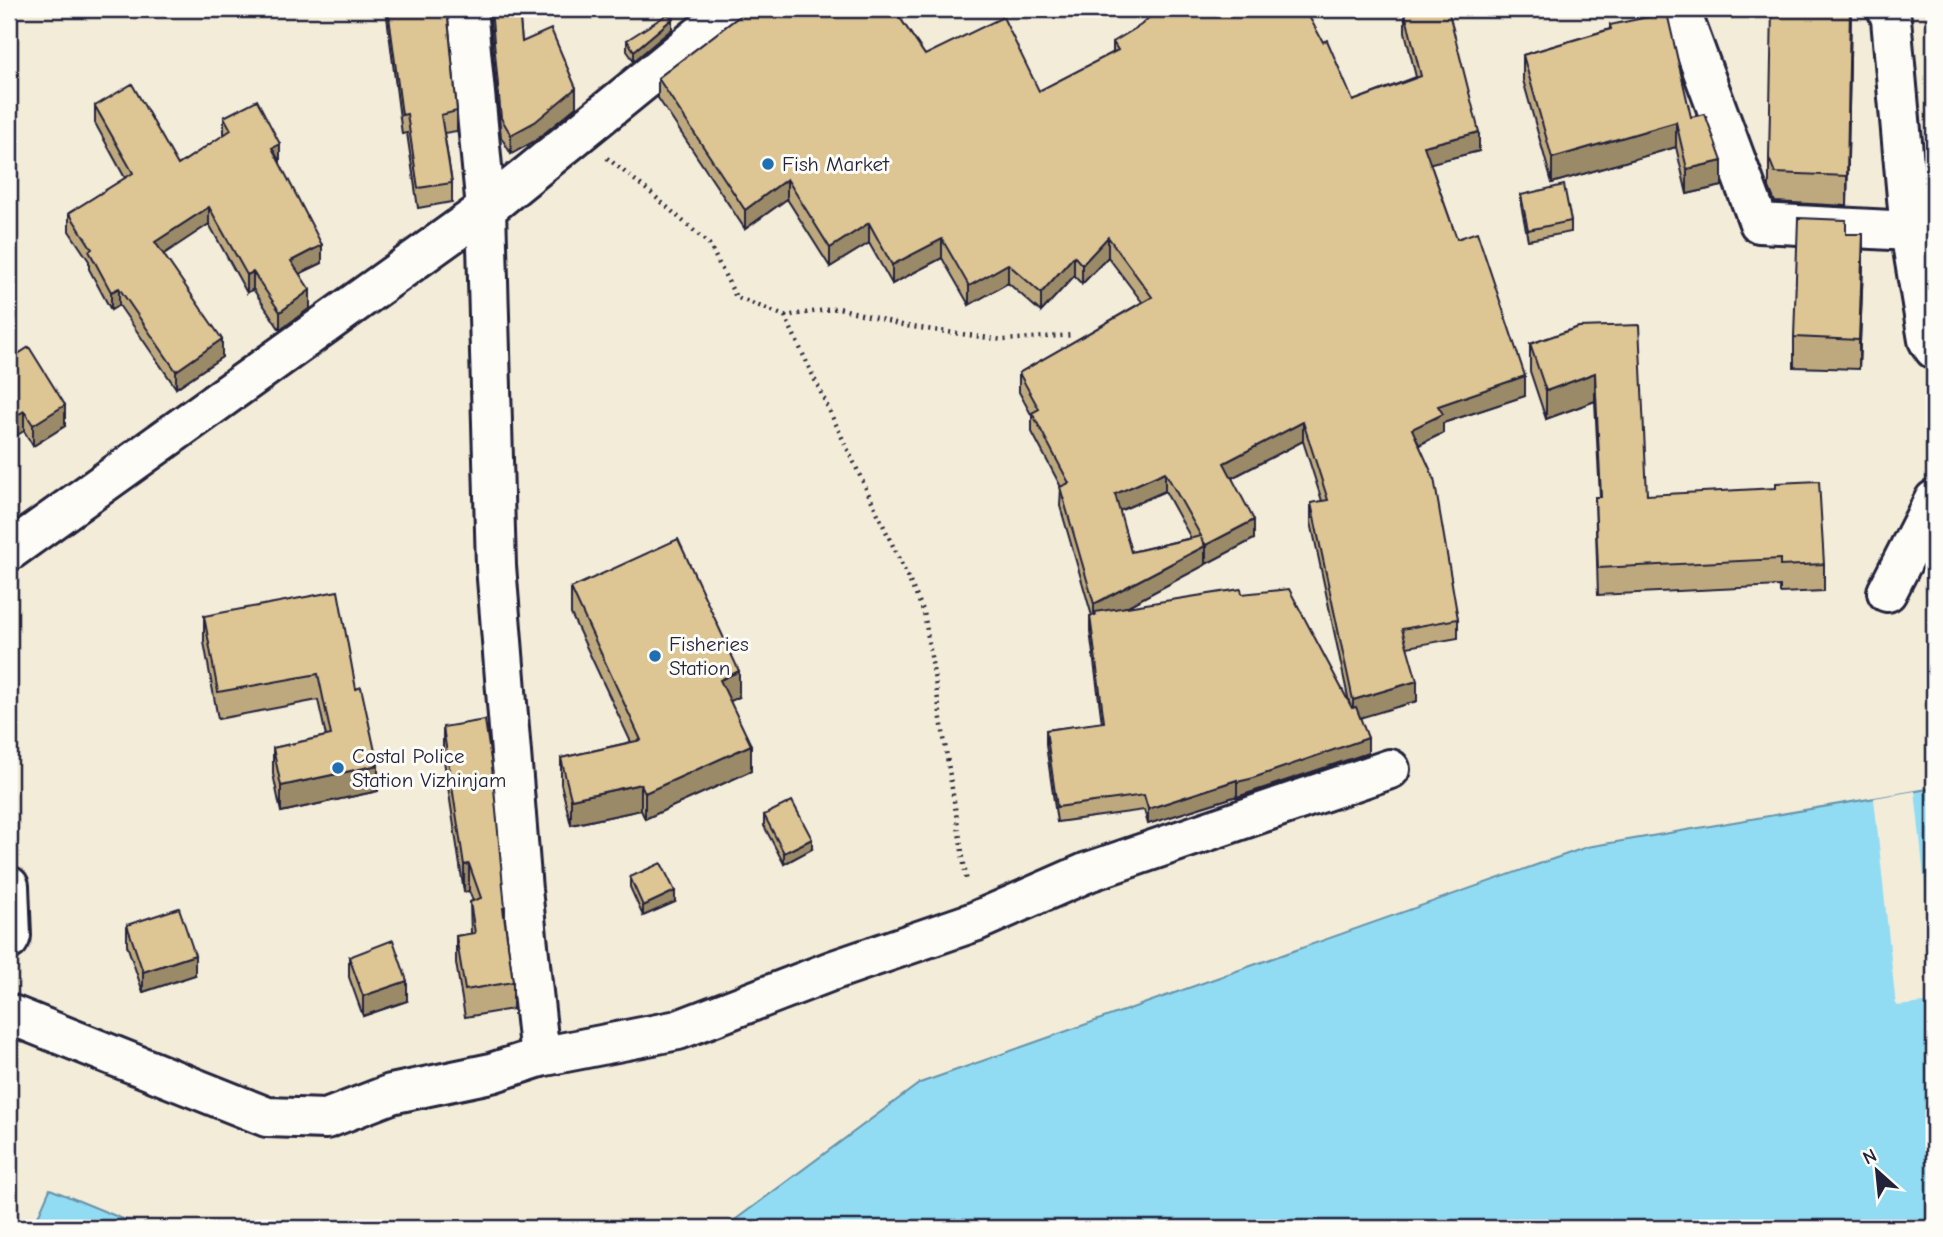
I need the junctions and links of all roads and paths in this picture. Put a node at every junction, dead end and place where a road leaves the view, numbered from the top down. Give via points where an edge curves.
1 (467, 9) edge
2 (733, 9) edge
3 (1680, 9) edge
4 (1886, 9) edge
5 (576, 134) junction
6 (486, 209) junction
7 (1910, 231) junction
8 (785, 316) junction
9 (1074, 335) dead end
10 (1934, 349) edge
11 (1934, 500) edge
12 (9, 551) edge
13 (1887, 592) dead end
14 (1390, 769) dead end
15 (9, 886) edge
16 (974, 922) junction
17 (9, 940) edge
18 (9, 1014) edge
19 (540, 1056) junction

1 - 6 street
2 - 5 street
3 - 7 street via 1759,223
4 - 7 street via 1891,19
5 - 6 street
5 - 8 path via 709,244 736,297
6 - 12 street
6 - 19 street via 496,566
7 - 10 street via 1928,340
8 - 9 path via 839,308 906,326 1003,340
8 - 16 path via 924,612
11 - 13 street
14 - 16 street via 1088,872
15 - 17 street
16 - 19 street via 678,1031
18 - 19 street via 267,1117 326,1119 391,1094 491,1073

